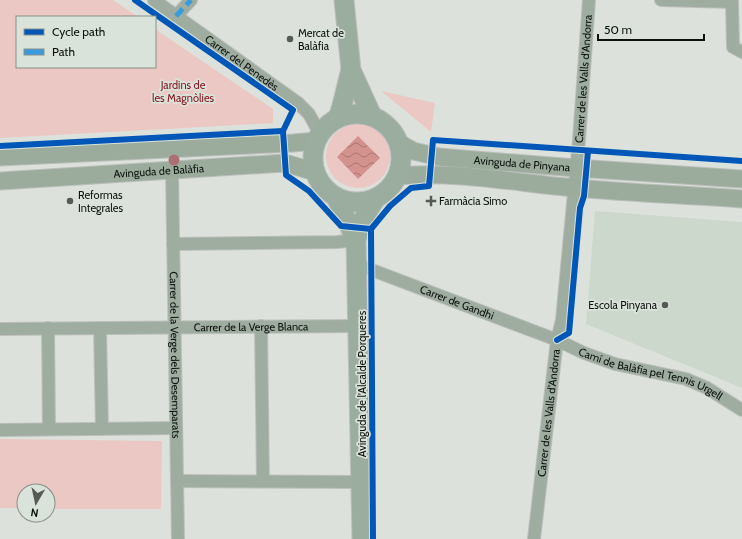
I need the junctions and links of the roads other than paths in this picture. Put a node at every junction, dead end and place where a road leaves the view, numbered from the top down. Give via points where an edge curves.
1 (154, 0) edge
2 (191, 0) edge
3 (344, 0) edge
4 (589, 0) edge
5 (661, 0) edge
6 (733, 1) edge
7 (176, 16) junction
8 (742, 52) edge
9 (351, 70) junction
10 (372, 116) junction
11 (338, 118) junction
12 (318, 137) junction
13 (399, 144) junction
14 (0, 157) edge
15 (576, 168) junction
16 (172, 170) junction
17 (315, 172) junction
18 (398, 176) junction
19 (742, 179) edge
20 (0, 181) edge
21 (574, 188) junction
22 (336, 197) junction
23 (376, 198) junction
24 (742, 199) edge
25 (356, 240) junction
26 (173, 244) junction
27 (356, 264) junction
28 (261, 326) junction
29 (357, 326) junction
30 (174, 327) junction
31 (48, 328) junction
32 (100, 328) junction
33 (0, 329) edge
34 (557, 340) junction
35 (742, 410) edge
36 (176, 428) junction
37 (49, 429) junction
38 (102, 429) junction
39 (0, 430) edge
40 (177, 481) junction
41 (263, 481) junction
42 (361, 482) junction
43 (178, 539) edge
44 (362, 539) edge
45 (534, 539) edge

1 - 7 street, Carrer del Penedès
2 - 7 street
3 - 9 main road
4 - 15 street, Carrer de les Valls d'Andorra
5 - 6 street
6 - 8 street via 733,46
7 - 12 street, Carrer del Penedès via 298,103 309,114
9 - 10 main road
9 - 11 main road
10 - 11 main road via 355,114
10 - 13 main road via 387,124
11 - 12 main road
12 - 14 street, Avinguda de Balàfia via 293,143
12 - 17 main road via 313,156
13 - 15 street, Avinguda de Pinyana via 413,151 439,157
13 - 18 main road via 401,163
15 - 19 street, Avinguda de Pinyana
15 - 21 street, Carrer de les Valls d'Andorra
16 - 17 street, Avinguda de Balàfia via 285,163
16 - 20 street, Avinguda de Balàfia
16 - 26 street, Carrer de la Verge dels Desemparats
17 - 22 main road via 323,186
18 - 21 street, Avinguda de Pinyana via 430,174
18 - 23 main road via 389,189
21 - 24 street, Avinguda de Pinyana
21 - 34 street, Carrer de les Valls d'Andorra via 562,320
22 - 23 main road via 356,202
22 - 25 main road, Avinguda de l'Alcalde Porqueres
23 - 25 main road, Avinguda de l'Alcalde Porqueres via 364,216
25 - 26 street
25 - 27 main road, Avinguda de l'Alcalde Porqueres
26 - 30 street, Carrer de la Verge dels Desemparats
27 - 29 main road, Avinguda de l'Alcalde Porqueres
27 - 34 street, Carrer de Gandhi
28 - 29 street, Carrer de la Verge Blanca
28 - 30 street, Carrer de la Verge Blanca
28 - 41 street
29 - 42 main road, Avinguda de l'Alcalde Porqueres
30 - 32 street, Carrer de la Verge Blanca
30 - 36 street, Carrer de la Verge dels Desemparats
31 - 32 street, Carrer de la Verge Blanca
31 - 33 street, Carrer de la Verge Blanca
31 - 37 street
32 - 38 street
34 - 35 street, Camí de Balàfia pel Tennis Urgell via 615,364 686,379 707,388
34 - 45 street, Carrer de les Valls d'Andorra
36 - 38 street
36 - 40 street, Carrer de la Verge dels Desemparats
37 - 38 street
37 - 39 street
40 - 41 street
40 - 43 street, Carrer de la Verge dels Desemparats
41 - 42 street
42 - 44 main road, Avinguda de l'Alcalde Porqueres

